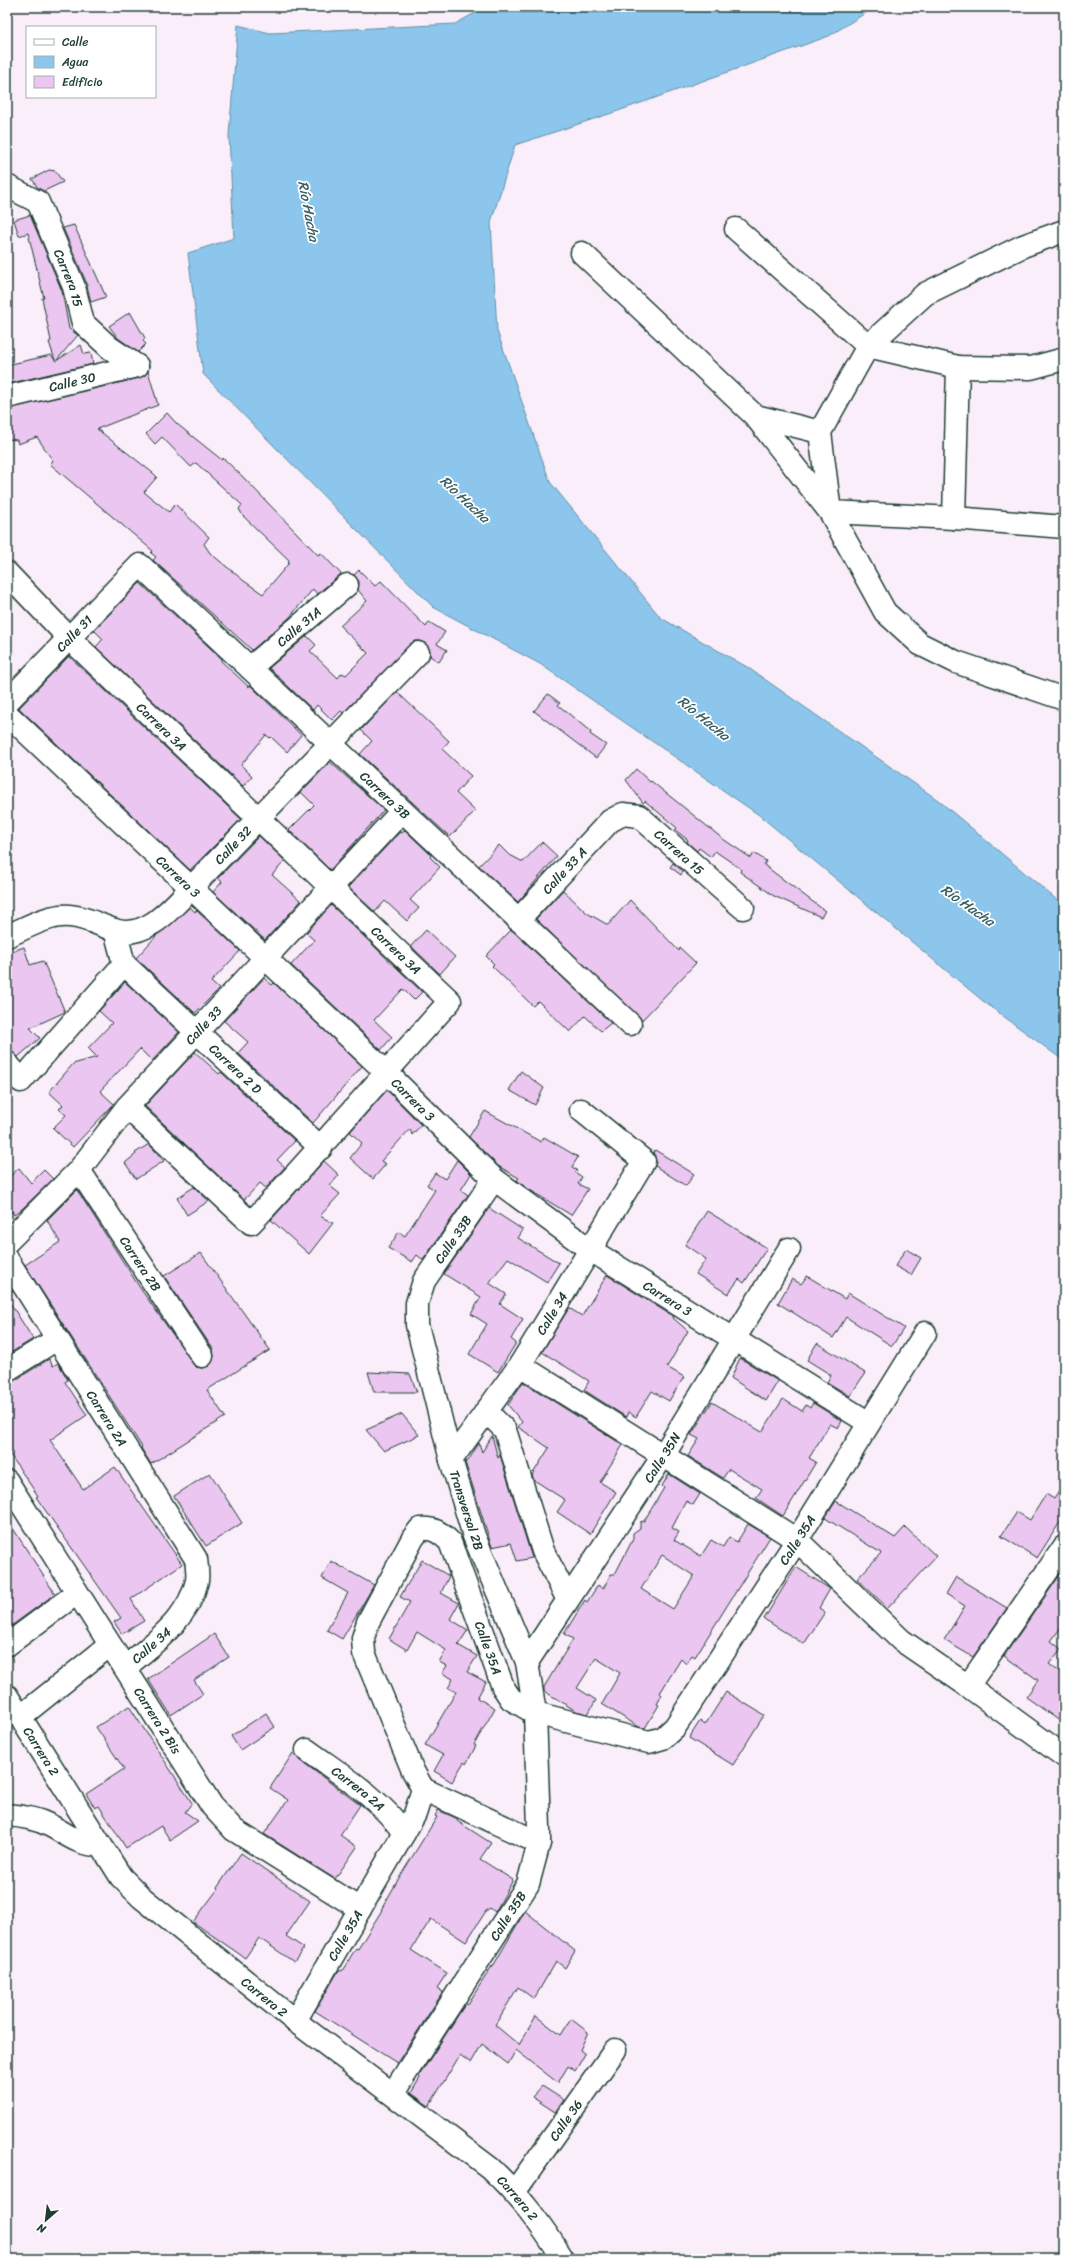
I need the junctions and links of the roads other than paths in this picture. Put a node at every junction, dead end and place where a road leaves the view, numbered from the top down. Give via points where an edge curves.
1 (7, 186) edge
2 (736, 229) dead end
3 (1064, 231) edge
4 (582, 253) dead end
5 (868, 346) junction
6 (1064, 359) edge
7 (137, 366) joint
8 (958, 367) junction
9 (7, 397) edge
10 (754, 416) junction
11 (820, 432) junction
12 (830, 512) junction
13 (954, 518) junction
14 (1064, 527) edge
15 (140, 565) joint
16 (7, 573) edge
17 (347, 585) dead end
18 (69, 638) junction
19 (418, 653) dead end
20 (250, 668) junction
21 (1064, 699) edge
22 (7, 702) edge
23 (7, 714) edge
24 (330, 743) junction
25 (402, 811) junction
26 (257, 818) junction
27 (610, 821) joint
28 (190, 889) junction
29 (331, 889) junction
30 (744, 908) dead end
31 (518, 920) junction
32 (115, 930) junction
33 (7, 936) edge
34 (264, 959) junction
35 (124, 964) junction
36 (630, 1024) dead end
37 (195, 1032) junction
38 (7, 1063) edge
39 (386, 1072) junction
40 (127, 1107) junction
41 (581, 1110) dead end
42 (321, 1148) junction
43 (79, 1170) junction
44 (494, 1179) junction
45 (7, 1242) edge
46 (588, 1249) junction
47 (789, 1249) dead end
48 (7, 1259) edge
49 (417, 1303) joint
50 (925, 1333) dead end
51 (57, 1339) junction
52 (733, 1339) junction
53 (202, 1356) dead end
54 (520, 1364) junction
55 (7, 1370) edge
56 (486, 1411) junction
57 (869, 1423) junction
58 (663, 1456) junction
59 (451, 1460) junction
60 (7, 1481) edge
61 (797, 1540) junction
62 (1064, 1547) edge
63 (197, 1579) joint
64 (77, 1593) junction
65 (567, 1598) junction
66 (7, 1645) edge
67 (110, 1645) junction
68 (527, 1662) junction
69 (125, 1668) junction
70 (968, 1686) junction
71 (7, 1696) edge
72 (535, 1712) junction
73 (20, 1717) junction
74 (308, 1750) dead end
75 (1062, 1751) edge
76 (423, 1789) junction
77 (7, 1815) edge
78 (404, 1833) junction
79 (538, 1843) junction
80 (99, 1845) junction
81 (360, 1908) junction
82 (295, 2021) junction
83 (616, 2050) dead end
84 (392, 2093) junction
85 (515, 2191) junction
86 (563, 2259) edge

1 - 7 street, Carrera 15 via 38,202 74,287 83,323 110,348
2 - 5 street
3 - 5 street via 1023,246 925,294
4 - 10 street
5 - 8 street
5 - 11 street
6 - 8 street via 1031,368
7 - 9 street, Calle 30
8 - 13 street
10 - 11 street
10 - 12 street
11 - 12 street
12 - 13 street
12 - 21 street via 885,612 920,644 956,662
13 - 14 street
15 - 18 street, Calle 31
15 - 20 street, Carrera 3B
16 - 18 street, Carrera 3A
17 - 20 street, Calle 31A
18 - 22 street, Calle 31
18 - 26 street, Carrera 3A
19 - 24 street, Calle 32
20 - 24 street, Carrera 3B
23 - 28 street, Carrera 3
24 - 25 street, Carrera 3B
24 - 26 street, Calle 32
25 - 29 street, Calle 33
25 - 31 street, Carrera 3B
26 - 28 street, Calle 32
26 - 29 street, Carrera 3A
27 - 30 street, Carrera 15 via 623,814 639,816
27 - 31 street, Calle 33 A
28 - 32 street, Calle 32 via 150,925 134,930
28 - 34 street, Carrera 3
29 - 34 street, Calle 33
29 - 39 street, Carrera 3A via 450,1001
31 - 36 street, Carrera 3B
32 - 33 street, Calle 32 via 92,920 70,915 52,917
32 - 35 street
34 - 37 street, Calle 33
34 - 39 street, Carrera 3
35 - 37 street, Carrera 2 D
35 - 38 street via 21,1081
37 - 40 street, Calle 33
37 - 42 street, Carrera 2 D
39 - 42 street, Carrera 3A
39 - 44 street, Carrera 3
40 - 42 street, Carrera 3A via 251,1223
40 - 43 street, Calle 33
41 - 46 street, Calle 34 via 644,1161
43 - 45 street, Calle 33
43 - 53 street, Carrera 2B
44 - 46 street, Carrera 3
44 - 49 street, Calle 33B via 424,1281
46 - 52 street, Carrera 3
46 - 54 street, Calle 34
47 - 52 street, Calle 35N
48 - 51 street, Carrera 2A
49 - 59 street, Transversal 2B via 417,1325
50 - 57 street, Calle 35A
51 - 55 street
51 - 63 street, Carrera 2A via 196,1559
52 - 57 street, Carrera 3
52 - 58 street, Calle 35N
54 - 56 street, Calle 34
54 - 58 street
56 - 59 street, Calle 34
56 - 65 street via 505,1430 543,1551
57 - 61 street, Calle 35A
58 - 61 street
58 - 65 street, Calle 35N
59 - 68 street, Transversal 2B via 474,1536
60 - 64 street, Carrera 2 Bis
61 - 70 street via 901,1640
61 - 72 street, Calle 35A via 675,1727 663,1738 649,1742
62 - 70 street
63 - 69 street, Calle 34 via 192,1598 173,1626
64 - 66 street
64 - 67 street, Carrera 2 Bis
65 - 68 street, Calle 35N
67 - 69 street, Carrera 2 Bis
67 - 73 street
68 - 72 street, Transversal 2B
69 - 81 street, Carrera 2 Bis via 212,1806 234,1830
70 - 75 street
71 - 73 street, Carrera 2
72 - 76 street, Calle 35A via 511,1699 503,1687 450,1542 430,1528 420,1529 368,1622 363,1638 364,1653
72 - 79 street, Calle 35B
73 - 80 street, Carrera 2
74 - 78 street, Carrera 2A via 378,1803 392,1816
76 - 78 street, Calle 35A via 415,1814
76 - 79 street
77 - 80 street via 26,1816 49,1825 77,1842
78 - 81 street, Calle 35A
79 - 84 street, Calle 35B via 528,1884
80 - 82 street, Carrera 2 via 121,1877 141,1897
81 - 82 street, Calle 35A
82 - 84 street, Carrera 2
83 - 85 street, Calle 36
84 - 85 street, Carrera 2 via 490,2168
85 - 86 street, Carrera 2 via 538,2220

